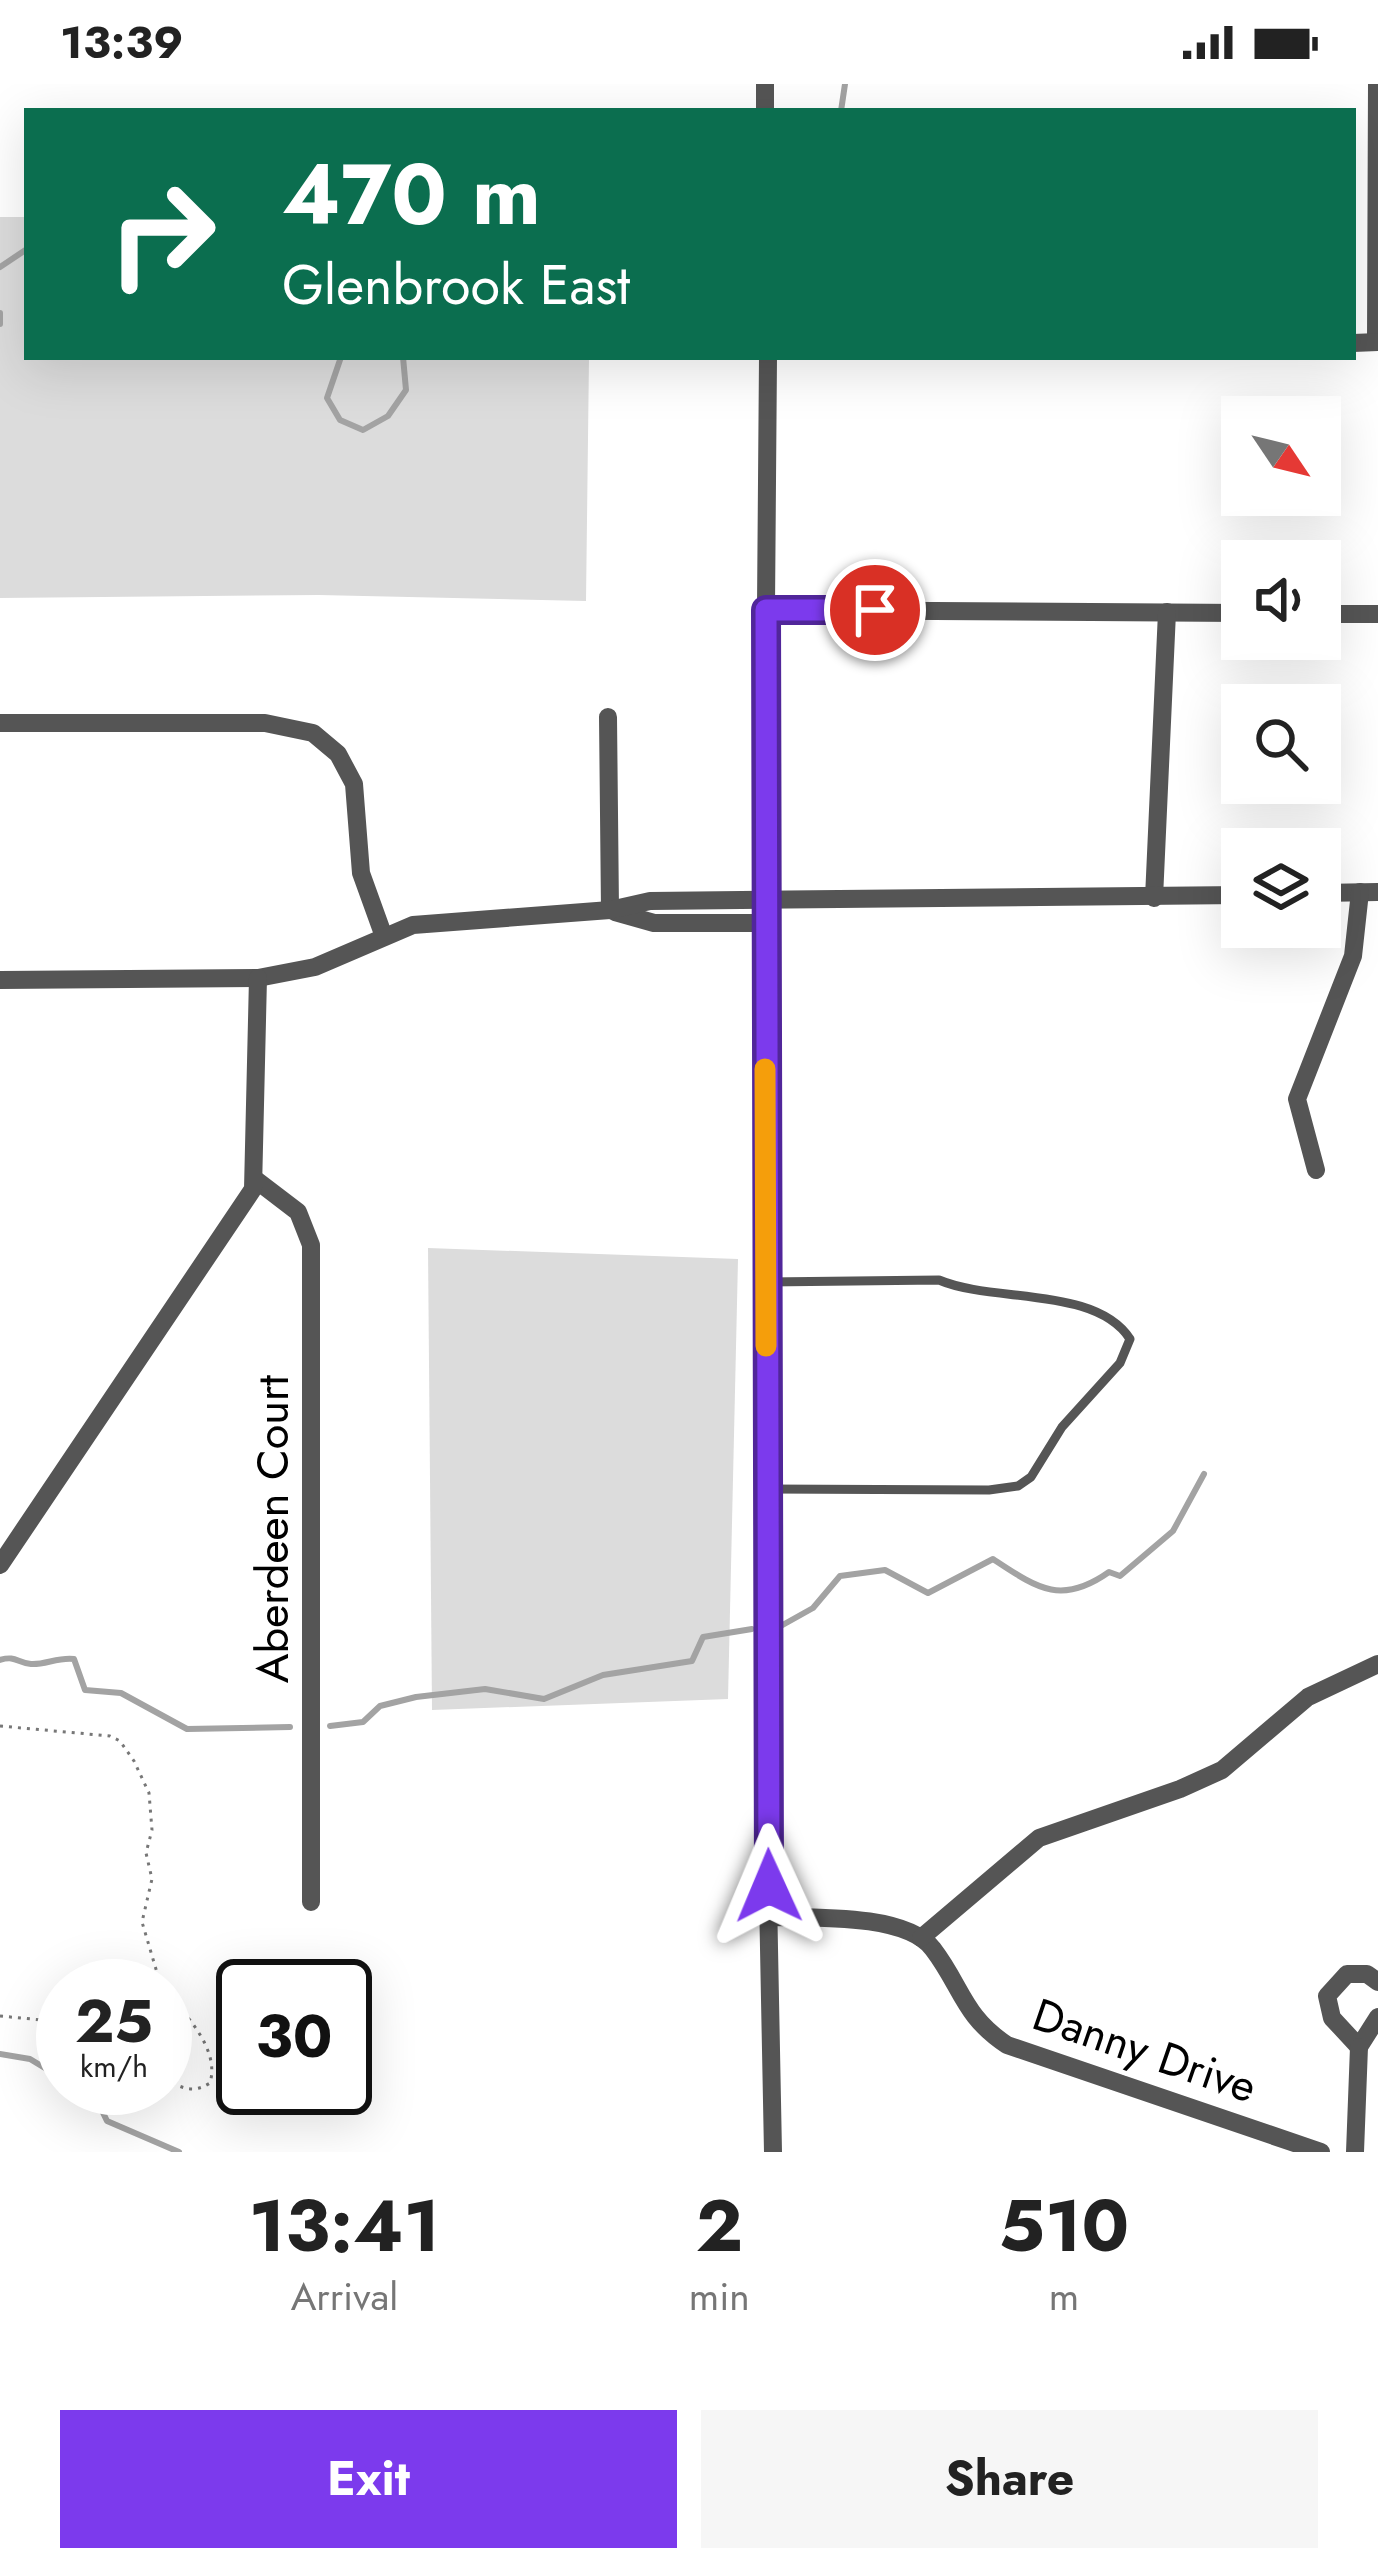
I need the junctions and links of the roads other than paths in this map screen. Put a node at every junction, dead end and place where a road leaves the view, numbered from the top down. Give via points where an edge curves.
1 (1377, 84) edge
2 (1377, 104) edge
3 (1377, 342) edge
4 (768, 360) edge
5 (766, 610) junction
6 (1167, 612) junction
7 (1221, 613) edge
8 (1341, 614) edge
9 (1378, 614) edge
10 (608, 717) dead end
11 (0, 723) edge
12 (1369, 892) edge
13 (1221, 896) edge
14 (764, 898) junction
15 (1154, 898) junction
16 (610, 910) junction
17 (764, 923) junction
18 (383, 934) junction
19 (258, 978) junction
20 (0, 980) edge
21 (1316, 1171) dead end
22 (256, 1180) junction
23 (766, 1282) junction
24 (766, 1489) junction
25 (0, 1565) edge
26 (1378, 1664) edge
27 (311, 1902) dead end
28 (770, 1917) junction
29 (920, 1938) junction
30 (1378, 1982) edge
31 (1378, 2018) edge
32 (1359, 2047) junction
33 (773, 2152) edge
34 (1321, 2152) edge
35 (1355, 2152) edge

1 - 2 street
2 - 3 street
4 - 5 street
5 - 6 street
5 - 14 street
6 - 7 street
6 - 15 street
8 - 9 street
10 - 16 street
11 - 18 street via 265,723 313,733 338,754 353,784 361,873
12 - 21 street via 1297,1100
13 - 15 street
14 - 15 street
14 - 16 street
14 - 17 street
16 - 17 street via 654,923
16 - 18 street
17 - 23 street
18 - 19 street via 314,967
19 - 20 street
19 - 22 street
22 - 25 street
22 - 27 street, Aberdeen Court via 298,1212 311,1245
23 - 24 street
23 - 24 lane via 922,1278 1062,1302 1119,1322 1130,1339 1120,1363 1018,1486
24 - 28 street
26 - 29 street via 1308,1697 1222,1769 1039,1838
28 - 29 street via 868,1922
28 - 33 street
29 - 34 street, Danny Drive via 968,2012 1007,2045
30 - 32 street via 1347,1974 1328,1996 1332,2018
31 - 32 street
32 - 35 street

